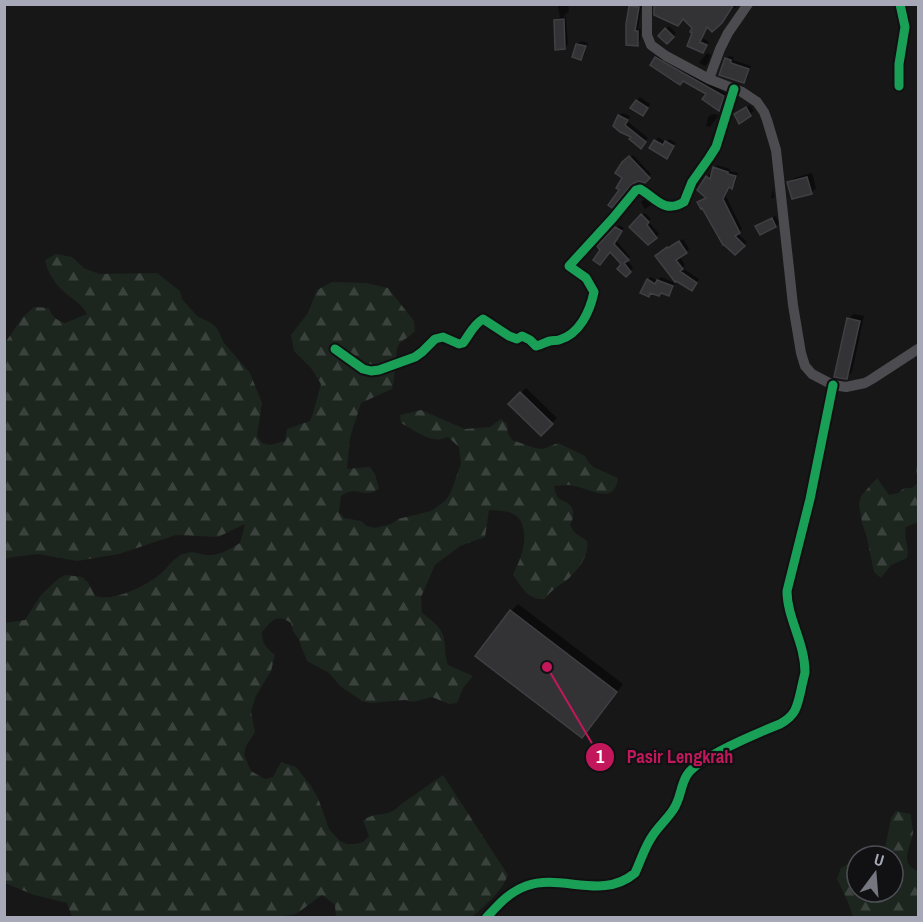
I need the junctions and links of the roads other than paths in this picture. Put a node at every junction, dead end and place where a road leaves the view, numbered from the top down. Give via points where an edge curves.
1 (647, 4) edge
2 (748, 4) edge
3 (900, 4) edge
4 (709, 79) junction
5 (899, 86) dead end
6 (734, 88) junction
7 (335, 349) dead end
8 (918, 349) edge
9 (833, 385) junction
10 (486, 918) edge

1 - 4 street via 647,35 651,45
2 - 4 street via 728,33
3 - 5 street via 905,27
4 - 6 street
6 - 7 street via 716,147 692,182 684,202 664,206 637,189 569,266 586,278 594,292 590,308 571,335 536,346 522,336 509,336 483,319 463,343 443,337 435,339 415,357 371,371
6 - 9 street via 757,102 767,120 776,150 801,353 807,370
8 - 9 street via 865,383
9 - 10 street via 787,591 805,672 794,714 691,770 673,810 651,836 631,877 603,886 535,883 501,901

